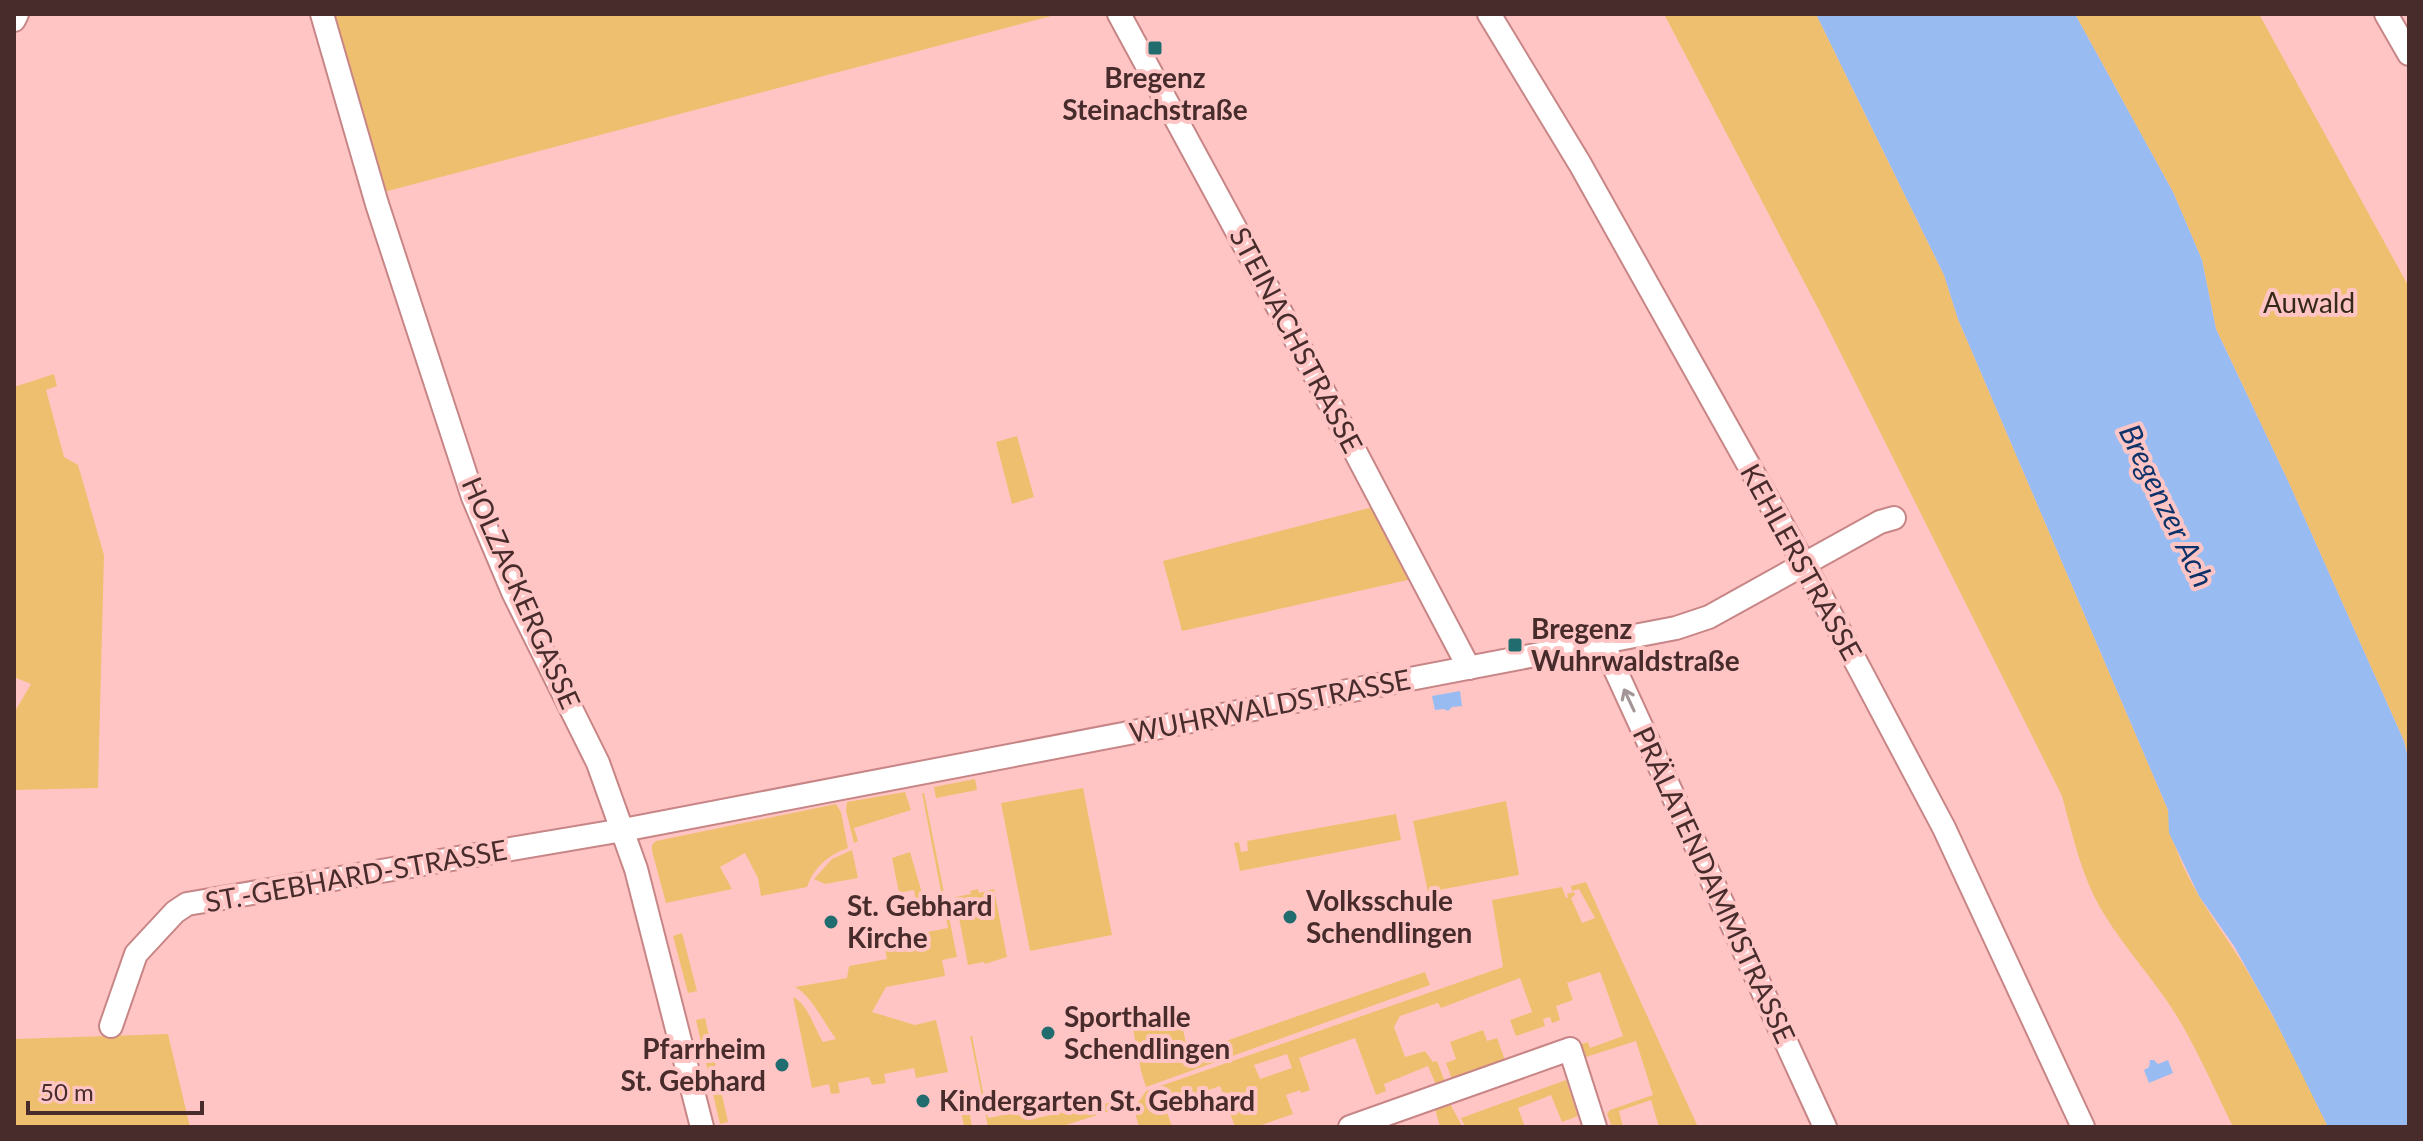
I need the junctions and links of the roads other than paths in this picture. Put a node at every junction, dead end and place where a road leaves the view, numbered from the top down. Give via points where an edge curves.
1 (17, 14) edge
2 (322, 14) edge
3 (1119, 14) edge
4 (1489, 14) edge
5 (2386, 14) edge
6 (14, 20) edge
7 (2409, 54) edge
8 (1894, 518) dead end
9 (1804, 564) junction
10 (1603, 643) junction
11 (1469, 668) junction
12 (623, 830) junction
13 (111, 1026) dead end
14 (702, 1127) edge
15 (1350, 1127) edge
16 (1595, 1127) edge
17 (1825, 1127) edge
18 (2083, 1127) edge

1 - 6 street
2 - 12 street, HOLZACKERGASSE via 377,204 473,497 513,592 598,763
3 - 11 street, STEINACHSTRASSE
4 - 9 street, KEHLERSTRASSE via 1580,164
5 - 7 street
8 - 9 street, WUHRWALDSTRASSE
9 - 10 street, WUHRWALDSTRASSE via 1694,624
9 - 18 street, KEHLERSTRASSE via 1944,828
10 - 11 street, WUHRWALDSTRASSE
17 -> 10 street, PRÄLATENDAMMSTRASSE
11 - 12 street, WUHRWALDSTRASSE
12 - 13 street, ST.-GEBHARD-STRASSE via 187,904 136,954
12 - 14 street, HOLZACKERGASSE
15 - 16 street via 1570,1049

